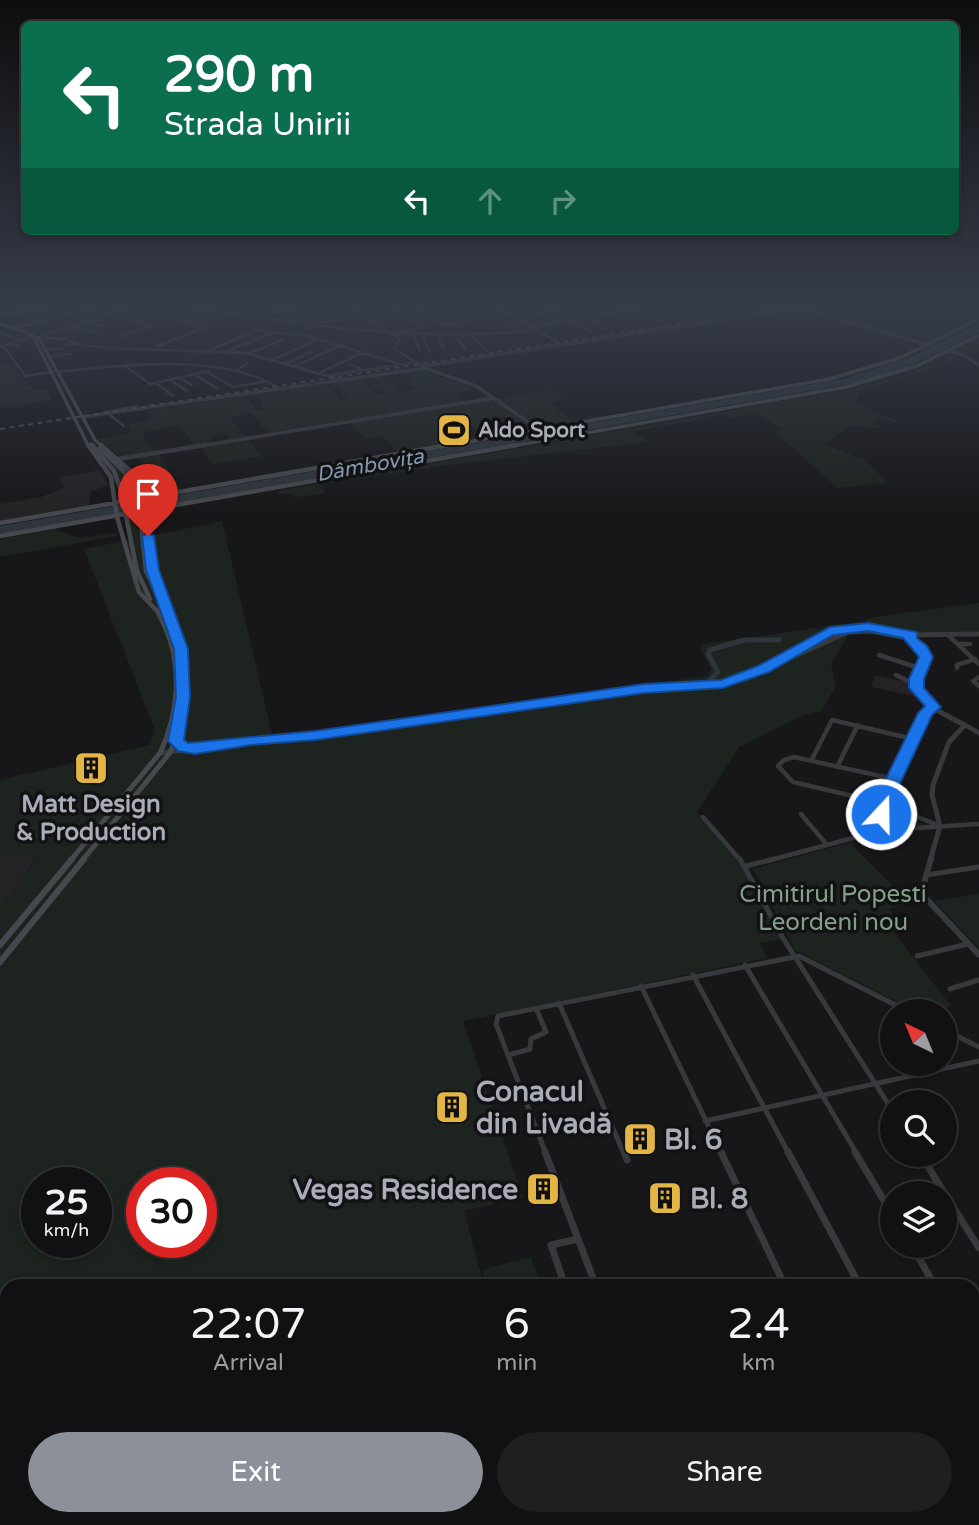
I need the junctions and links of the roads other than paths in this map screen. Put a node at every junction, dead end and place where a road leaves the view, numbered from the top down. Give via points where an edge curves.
1 (23, 373) edge
2 (47, 373) edge
3 (57, 373) edge
4 (57, 373) edge
5 (135, 373) edge
6 (197, 373) edge
7 (210, 373) edge
8 (240, 373) edge
9 (320, 373) edge
10 (338, 373) edge
11 (383, 373) edge
12 (442, 373) edge
13 (854, 373) edge
14 (894, 373) edge
15 (194, 374) junction
16 (328, 375) junction
17 (179, 378) junction
18 (170, 380) junction
19 (269, 380) junction
20 (342, 380) junction
21 (156, 383) junction
22 (192, 385) dead end
23 (218, 389) dead end
24 (280, 389) junction
25 (187, 391) dead end
26 (173, 396) dead end
27 (494, 398) junction
28 (138, 406) dead end
29 (107, 413) junction
30 (82, 416) junction
31 (124, 426) dead end
32 (540, 430) junction
33 (95, 440) junction
34 (89, 442) junction
35 (118, 459) junction
36 (134, 491) joint
37 (141, 491) junction
38 (114, 494) junction
39 (162, 495) junction
40 (143, 498) junction
41 (115, 503) junction
42 (95, 506) junction
43 (174, 507) junction
44 (146, 512) junction
45 (117, 517) junction
46 (98, 520) junction
47 (148, 520) junction
48 (0, 523) edge
49 (120, 525) junction
50 (0, 536) edge
51 (165, 609) junction
52 (157, 611) junction
53 (947, 634) junction
54 (979, 634) edge
55 (908, 636) junction
56 (970, 643) dead end
57 (958, 644) junction
58 (879, 655) dead end
59 (977, 662) edge
60 (957, 668) dead end
61 (764, 669) junction
62 (922, 669) junction
63 (896, 675) dead end
64 (979, 677) edge
65 (916, 685) junction
66 (979, 686) edge
67 (933, 707) junction
68 (858, 725) junction
69 (965, 725) junction
70 (979, 733) edge
71 (913, 739) junction
72 (176, 741) junction
73 (195, 749) junction
74 (160, 752) junction
75 (169, 754) junction
76 (811, 761) junction
77 (838, 766) junction
78 (894, 779) junction
79 (883, 803) junction
80 (800, 814) dead end
81 (703, 817) dead end
82 (979, 824) edge
83 (940, 826) junction
84 (883, 830) junction
85 (827, 845) junction
86 (746, 866) junction
87 (976, 867) edge
88 (979, 874) edge
89 (925, 875) junction
90 (968, 944) junction
91 (0, 945) edge
92 (795, 956) junction
93 (917, 956) dead end
94 (979, 956) edge
95 (0, 962) edge
96 (745, 965) junction
97 (693, 975) junction
98 (979, 980) edge
99 (640, 986) junction
100 (950, 989) dead end
101 (884, 999) edge
102 (559, 1003) junction
103 (536, 1008) junction
104 (957, 1036) edge
105 (979, 1047) edge
106 (508, 1055) junction
107 (979, 1060) edge
108 (875, 1082) junction
109 (880, 1090) edge
110 (822, 1094) junction
111 (764, 1107) junction
112 (705, 1121) junction
113 (627, 1160) dead end
114 (880, 1193) edge
115 (957, 1213) edge
116 (578, 1239) junction
117 (979, 1248) edge
118 (919, 1258) edge
119 (563, 1279) edge
120 (593, 1279) edge
121 (782, 1279) edge
122 (856, 1279) edge
123 (931, 1279) edge

1 - 2 street
3 - 30 main road
4 - 34 main road
5 - 21 street
6 - 15 street
7 - 19 street via 233,387
8 - 19 street
9 - 16 street
10 - 16 street
11 - 20 street
12 - 27 street
13 - 32 main road
14 - 43 main road via 836,389
15 - 17 street
15 - 23 street
16 - 20 street
17 - 18 street
17 - 22 street
18 - 21 street
18 - 25 street
19 - 24 street
20 - 24 street
21 - 26 street
24 - 29 street
27 - 32 street
27 - 35 street
28 - 29 street
29 - 30 street
29 - 31 street
30 - 33 main road
32 - 39 main road
33 - 35 main road
33 - 36 main road via 124,472
34 - 38 main road via 111,477
34 - 52 main road, bridge via 114,471 139,579
35 - 37 main road
36 - 51 main road, bridge via 146,571
37 - 39 main road
37 - 40 main road
38 - 41 main road
38 - 42 main road via 109,502
39 - 40 main road
40 - 41 main road
40 - 44 main road
41 - 42 main road
41 - 45 main road
42 - 48 main road
43 - 44 main road
43 - 47 main road via 153,513
44 - 45 main road
44 - 47 main road
45 - 46 main road
45 - 49 main road
46 - 49 main road
46 - 50 main road
47 - 51 main road via 151,563
49 - 52 main road via 136,586
51 - 72 main road via 179,642 183,667
52 - 74 main road via 172,643 176,677 172,723
53 - 54 street
53 - 55 street
53 - 57 street
55 - 61 street via 848,632
55 - 61 street via 859,626 834,629
55 - 62 street via 925,653
56 - 57 street
57 - 59 street
58 - 62 street
59 - 60 street
61 - 73 street via 723,684 644,689
62 - 65 street
63 - 65 street
64 - 66 street via 973,681
65 - 67 street
67 - 69 street
67 - 71 street
68 - 71 street
68 - 76 street via 831,721
68 - 77 street
69 - 70 street
69 - 83 street via 949,742 933,789
71 - 78 street
72 - 73 street
72 - 75 main road
73 - 75 street
74 - 75 street
74 - 91 main road
75 - 95 main road
76 - 77 street
76 - 79 street via 787,758 778,767 793,782
77 - 78 street
78 - 79 street
79 - 83 street
79 - 84 street
80 - 85 street
81 - 86 street
82 - 83 street
83 - 84 street
83 - 89 street
84 - 85 street
85 - 86 street
86 - 92 street
87 - 88 street
87 - 89 street
89 - 90 street via 923,897
90 - 93 street
90 - 94 street
92 - 96 street
92 - 101 street
92 - 108 street
96 - 97 street
96 - 110 street
97 - 99 street
97 - 111 street
98 - 100 street
99 - 102 street
99 - 112 street
102 - 103 street
102 - 113 street
103 - 106 street via 546,1032 531,1039 530,1049
103 - 106 street via 496,1018
104 - 105 street
106 - 116 street
107 - 108 street
108 - 109 street
108 - 110 street
110 - 111 street
110 - 114 street
111 - 112 street
111 - 122 street
112 - 121 street
115 - 117 street
116 - 119 street via 551,1245
116 - 120 street
118 - 123 street

